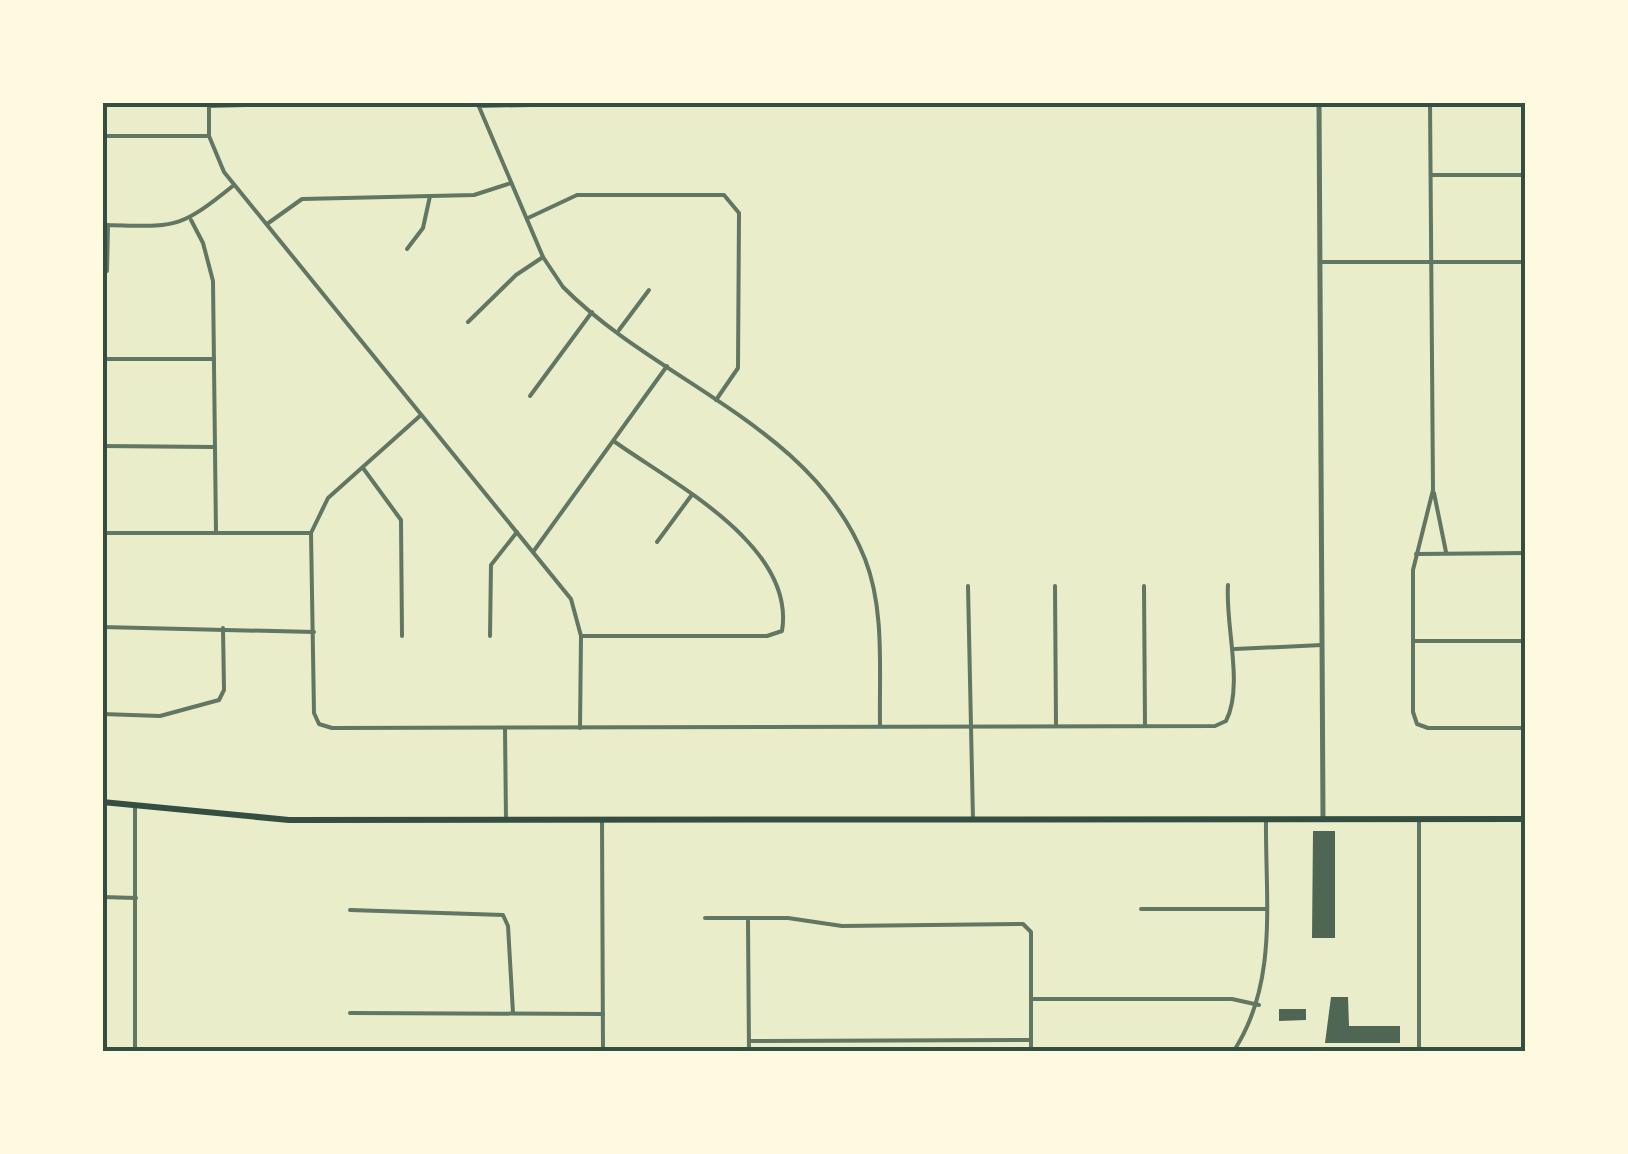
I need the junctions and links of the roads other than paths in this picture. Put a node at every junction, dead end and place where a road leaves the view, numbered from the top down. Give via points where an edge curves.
1 (374, 102) edge
2 (669, 102) edge
3 (1319, 102) edge
4 (1430, 102) edge
5 (209, 104) edge
6 (478, 104) edge
7 (102, 136) edge
8 (209, 136) junction
9 (1430, 175) junction
10 (1526, 175) edge
11 (510, 182) junction
12 (234, 185) junction
13 (430, 196) junction
14 (526, 218) junction
15 (191, 220) junction
16 (267, 224) junction
17 (105, 226) edge
18 (407, 250) dead end
19 (543, 257) junction
20 (1432, 261) junction
21 (1319, 262) junction
22 (1526, 262) edge
23 (107, 271) dead end
24 (650, 290) dead end
25 (592, 312) junction
26 (468, 322) dead end
27 (618, 331) junction
28 (214, 358) junction
29 (102, 359) edge
30 (667, 366) junction
31 (530, 396) dead end
32 (716, 400) junction
33 (421, 415) junction
34 (615, 442) junction
35 (102, 446) edge
36 (214, 447) junction
37 (363, 468) junction
38 (1434, 490) junction
39 (691, 496) junction
40 (216, 532) junction
41 (517, 532) junction
42 (102, 533) edge
43 (312, 533) junction
44 (657, 542) dead end
45 (533, 552) junction
46 (1446, 552) junction
47 (1526, 553) edge
48 (1416, 554) junction
49 (1228, 585) dead end
50 (968, 586) dead end
51 (1055, 586) dead end
52 (1144, 586) dead end
53 (102, 627) edge
54 (223, 628) junction
55 (314, 632) junction
56 (402, 636) dead end
57 (490, 636) dead end
58 (581, 636) junction
59 (1413, 641) junction
60 (1526, 641) edge
61 (1322, 645) junction
62 (1235, 650) junction
63 (102, 714) edge
64 (880, 725) junction
65 (1145, 725) junction
66 (971, 726) junction
67 (1056, 726) junction
68 (580, 728) junction
69 (1526, 728) edge
70 (505, 729) junction
71 (102, 802) edge
72 (135, 806) junction
73 (1323, 818) junction
74 (1526, 818) edge
75 (1266, 819) junction
76 (1420, 819) junction
77 (506, 820) junction
78 (602, 820) junction
79 (973, 820) junction
80 (102, 896) edge
81 (136, 898) junction
82 (1141, 909) dead end
83 (1266, 909) junction
84 (350, 910) dead end
85 (705, 918) dead end
86 (748, 920) junction
87 (1031, 999) junction
88 (1259, 1004) junction
89 (350, 1013) dead end
90 (513, 1014) junction
91 (603, 1014) junction
92 (1031, 1040) junction
93 (749, 1041) junction
94 (135, 1052) edge
95 (604, 1052) edge
96 (749, 1052) edge
97 (1031, 1052) edge
98 (1233, 1052) edge
99 (1419, 1052) edge

1 - 5 street
2 - 6 street
3 - 21 street
4 - 9 street
5 - 8 street
6 - 11 street
7 - 8 street
8 - 12 street
9 - 10 street
9 - 20 street
11 - 13 street via 474,195
11 - 14 street
12 - 15 street
12 - 16 street
13 - 16 street via 302,200
13 - 18 street via 423,228
14 - 19 street
14 - 32 street via 577,196 732,199 739,212 738,368
15 - 17 street
15 - 28 street via 213,281
16 - 33 street
17 - 23 street
19 - 25 street via 563,287
19 - 26 street
20 - 21 street
20 - 22 street
20 - 38 street
21 - 61 street
24 - 27 street
25 - 27 street
25 - 31 street
27 - 30 street
28 - 29 street
28 - 36 street
30 - 32 street
30 - 34 street
32 - 64 street via 807,470 837,505 866,560 878,617
33 - 37 street
33 - 41 street
34 - 39 street
34 - 45 street
35 - 36 street
36 - 40 street
37 - 43 street via 328,498
37 - 56 street via 401,520
38 - 46 street
38 - 48 street
39 - 44 street
39 - 58 street via 732,525 760,556 785,612 782,631
40 - 42 street
40 - 43 street
41 - 45 street
41 - 57 street via 491,565
43 - 55 street
45 - 58 street via 571,599
46 - 47 street
46 - 48 street
48 - 59 street
49 - 62 street
50 - 66 street
51 - 67 street
52 - 65 street
53 - 54 street
54 - 55 street
54 - 63 street via 219,700 160,716
55 - 70 street via 314,713 320,724
58 - 68 street
59 - 60 street
59 - 69 street via 1417,724
61 - 62 street
61 - 73 street
62 - 65 street via 1226,722
64 - 66 street
64 - 68 street
65 - 67 street
66 - 67 street
66 - 79 street
68 - 70 street
70 - 77 street
71 - 72 main road
72 - 77 main road via 289,820
72 - 81 street
73 - 75 main road
73 - 76 main road
74 - 76 main road
75 - 79 main road
75 - 83 street
76 - 99 street
77 - 78 main road
78 - 79 main road
78 - 91 street
80 - 81 street
81 - 94 street
82 - 83 street
83 - 88 street
84 - 90 street via 502,915
85 - 86 street
86 - 87 street via 842,926 1012,921 1030,932
86 - 93 street
87 - 88 street
87 - 92 street
88 - 98 street
89 - 90 street
90 - 91 street
91 - 95 street
92 - 93 street
92 - 97 street
93 - 96 street

